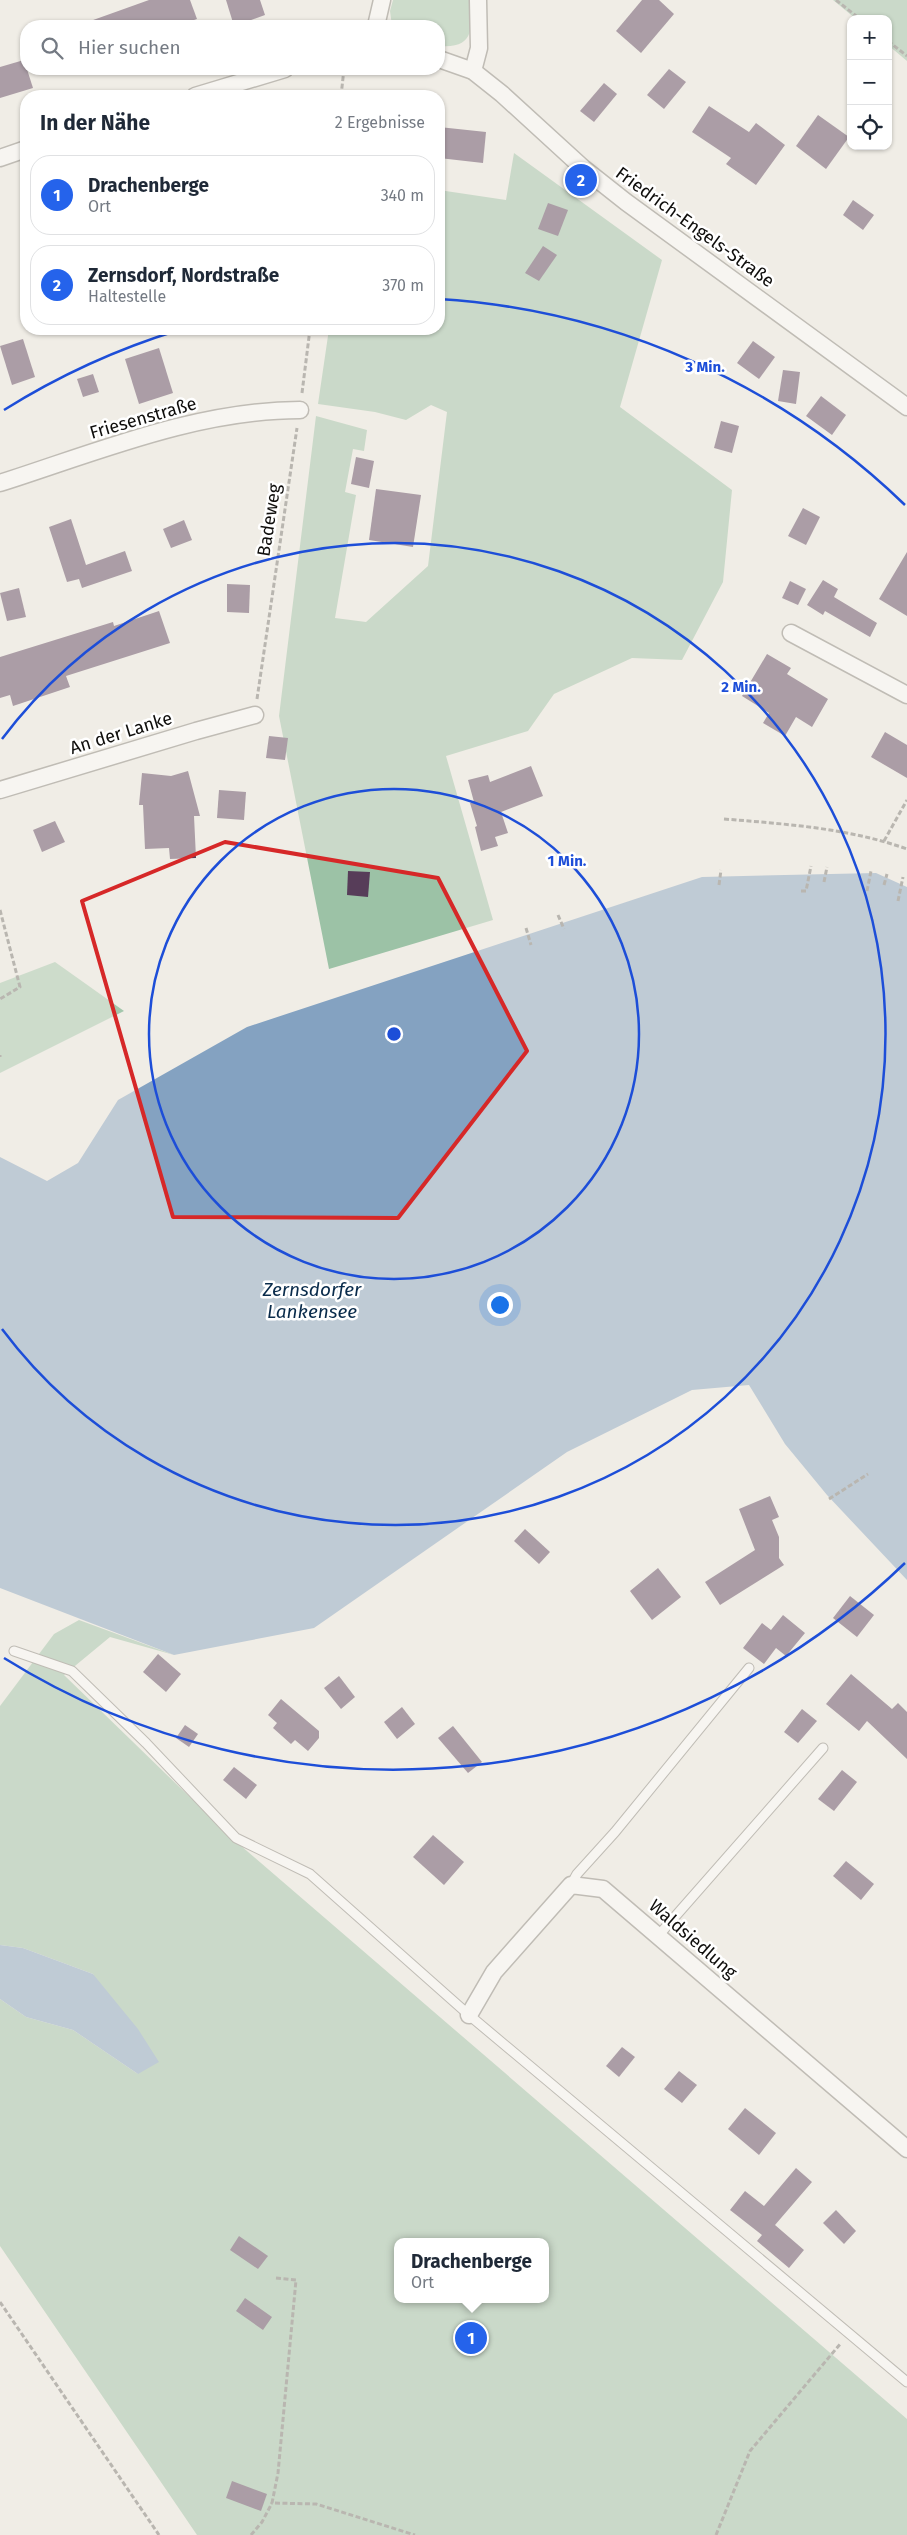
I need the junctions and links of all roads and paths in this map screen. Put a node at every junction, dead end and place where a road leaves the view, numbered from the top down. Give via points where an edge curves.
1 (382, 0) edge
2 (478, 0) edge
3 (836, 0) edge
4 (855, 15) edge
5 (377, 20) edge
6 (892, 44) edge
7 (907, 56) edge
8 (445, 61) edge
9 (472, 71) junction
10 (265, 75) edge
11 (343, 75) edge
12 (215, 90) edge
13 (342, 90) edge
14 (20, 151) edge
15 (0, 158) edge
16 (309, 335) edge
17 (907, 407) edge
18 (300, 410) junction
19 (0, 483) edge
20 (791, 634) dead end
21 (907, 696) edge
22 (255, 716) joint
23 (0, 790) edge
24 (907, 800) edge
25 (724, 819) dead end
26 (884, 841) junction
27 (907, 849) edge
28 (811, 866) dead end
29 (827, 867) dead end
30 (722, 870) dead end
31 (871, 871) dead end
32 (887, 874) dead end
33 (903, 877) dead end
34 (824, 882) dead end
35 (719, 885) dead end
36 (884, 885) dead end
37 (801, 891) dead end
38 (867, 891) dead end
39 (898, 901) dead end
40 (0, 910) edge
41 (558, 915) dead end
42 (526, 928) dead end
43 (564, 929) dead end
44 (531, 945) dead end
45 (0, 999) edge
46 (868, 1474) dead end
47 (829, 1500) dead end
48 (14, 1651) dead end
49 (748, 1668) dead end
50 (823, 1748) dead end
51 (571, 1885) junction
52 (658, 1936) junction
53 (469, 2016) junction
54 (907, 2149) edge
55 (276, 2278) dead end
56 (0, 2302) edge
57 (848, 2333) junction
58 (907, 2382) edge
59 (272, 2503) junction
60 (159, 2535) edge
61 (251, 2535) edge
62 (415, 2535) edge
63 (716, 2535) edge

1 - 5 street
2 - 9 street via 479,48
3 - 4 path
6 - 7 path
8 - 9 street, Friedrich-Engels-Straße
9 - 17 street, Friedrich-Engels-Straße via 502,94 582,168
10 - 12 street
11 - 13 path
14 - 15 street
16 - 18 path, Badeweg
18 - 19 street, Friesenstraße via 273,410 182,425
18 - 22 path, Badeweg
20 - 21 street
22 - 23 street, An der Lanke
24 - 26 path
25 - 26 path via 806,825
26 - 27 path
28 - 37 path via 806,892
29 - 34 path
30 - 35 path
31 - 38 path
32 - 36 path
33 - 39 path
40 - 45 path via 20,987
41 - 43 path
42 - 44 path
46 - 47 path
48 - 53 lane via 72,1671 236,1838 310,1874
49 - 51 lane
50 - 52 lane
51 - 52 street, Waldsiedlung via 604,1888
51 - 53 street via 494,1972
52 - 54 street, Waldsiedlung
53 - 57 lane
55 - 59 path via 296,2280 278,2473
56 - 60 path
57 - 58 lane
57 - 63 path via 750,2452
59 - 61 path
59 - 62 path via 316,2504

